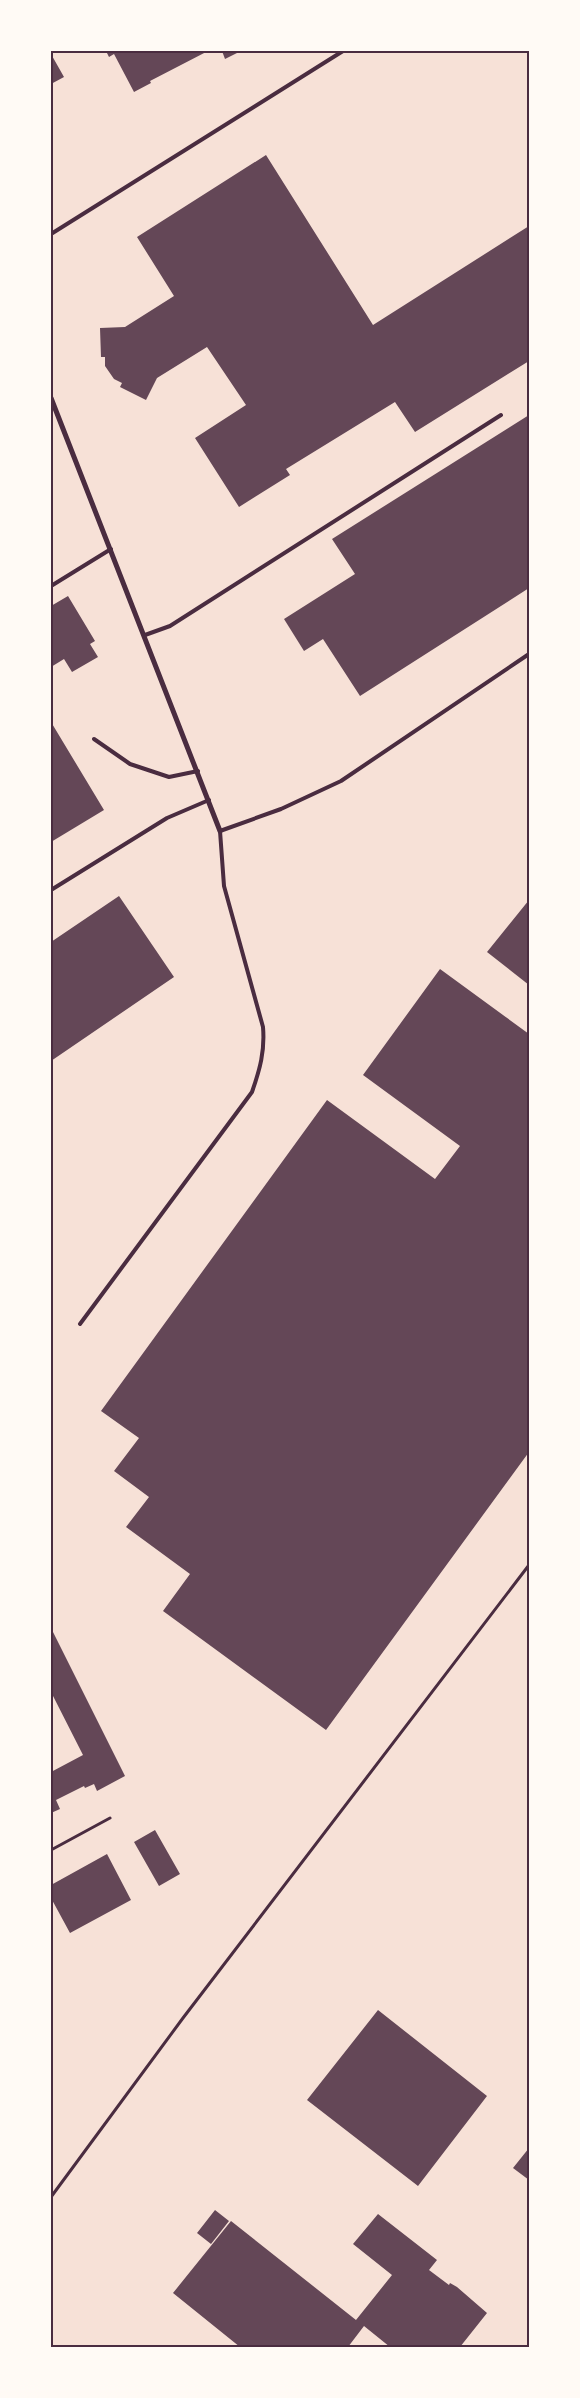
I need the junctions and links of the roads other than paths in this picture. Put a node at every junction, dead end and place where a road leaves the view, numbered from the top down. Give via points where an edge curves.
1 (343, 51) edge
2 (51, 234) edge
3 (51, 398) edge
4 (501, 415) dead end
5 (111, 549) junction
6 (51, 586) edge
7 (145, 635) junction
8 (529, 654) edge
9 (94, 740) dead end
10 (198, 771) junction
11 (209, 800) junction
12 (220, 831) junction
13 (51, 890) edge
14 (80, 1324) dead end

1 - 2 lane
3 - 5 street
4 - 7 lane via 170,626
5 - 6 lane
5 - 7 street
7 - 10 street
8 - 12 lane via 341,781 281,809
9 - 10 lane via 130,764 169,778
10 - 11 street
11 - 12 street
11 - 13 lane via 167,818
12 - 14 lane via 224,886 263,1027 265,1049 260,1069 252,1092

